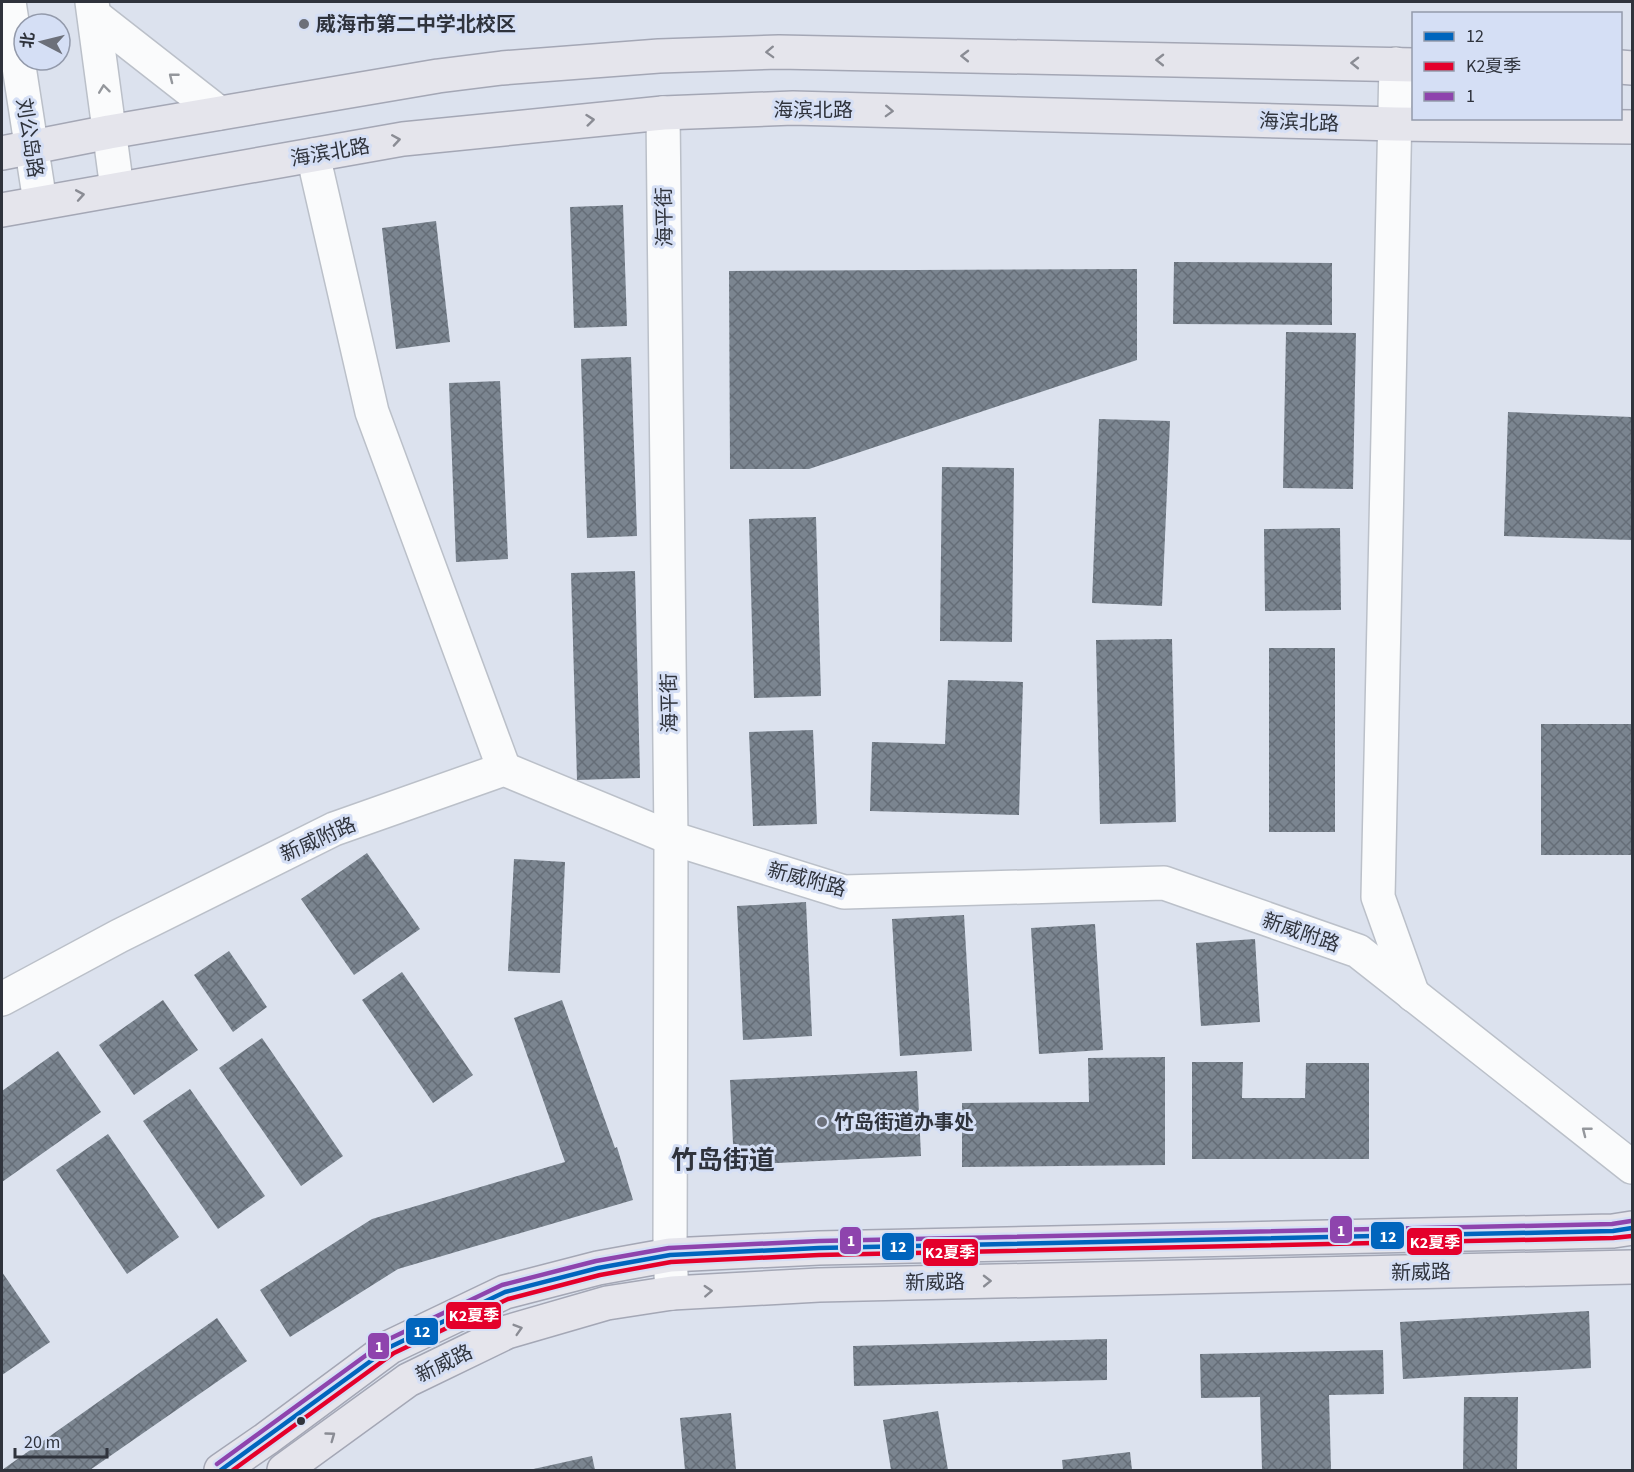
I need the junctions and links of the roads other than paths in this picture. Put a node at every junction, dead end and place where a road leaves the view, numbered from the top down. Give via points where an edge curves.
1 (9, 2) edge
2 (93, 8) edge
3 (1405, 64) edge
4 (219, 113) junction
5 (663, 113) junction
6 (1396, 124) junction
7 (1632, 127) edge
8 (109, 132) junction
9 (16, 150) edge
10 (313, 155) junction
11 (117, 189) junction
12 (40, 202) junction
13 (2, 210) edge
14 (504, 769) junction
15 (670, 838) junction
16 (1413, 995) junction
17 (2, 999) edge
18 (1632, 1167) edge
19 (1632, 1228) edge
20 (670, 1255) junction
21 (1632, 1267) edge
22 (672, 1293) junction
23 (221, 1470) edge
24 (284, 1470) edge

1 - 9 street, 刘公岛路
4 -> 2 street
8 -> 2 street
3 -> 4 main road via 779,52 659,56 438,76
3 - 6 street
4 - 8 main road
5 -> 6 main road, 海滨北路 via 793,108
10 -> 5 main road, 海滨北路 via 403,139
5 - 15 street, 海平街
6 - 7 main road, 海滨北路
6 - 16 street via 1378,897
8 - 9 main road
8 - 11 street
9 - 12 street, 刘公岛路
10 - 11 main road, 海滨北路
10 - 14 street via 372,412
12 -> 11 main road, 海滨北路
12 - 13 main road, 海滨北路
14 - 15 street, 新威附路
14 - 17 street, 新威附路 via 334,828
15 - 16 street, 新威附路 via 844,892 1164,883 1358,951
15 - 20 street, 海平街
18 -> 16 street, 新威附路
19 - 20 main road, 新威路
20 - 22 street, 海平街
20 - 23 main road, 新威路 via 598,1268 505,1293 390,1347
22 -> 21 main road, 新威路 via 819,1285
24 -> 22 main road, 新威路 via 408,1380 507,1332 607,1303

